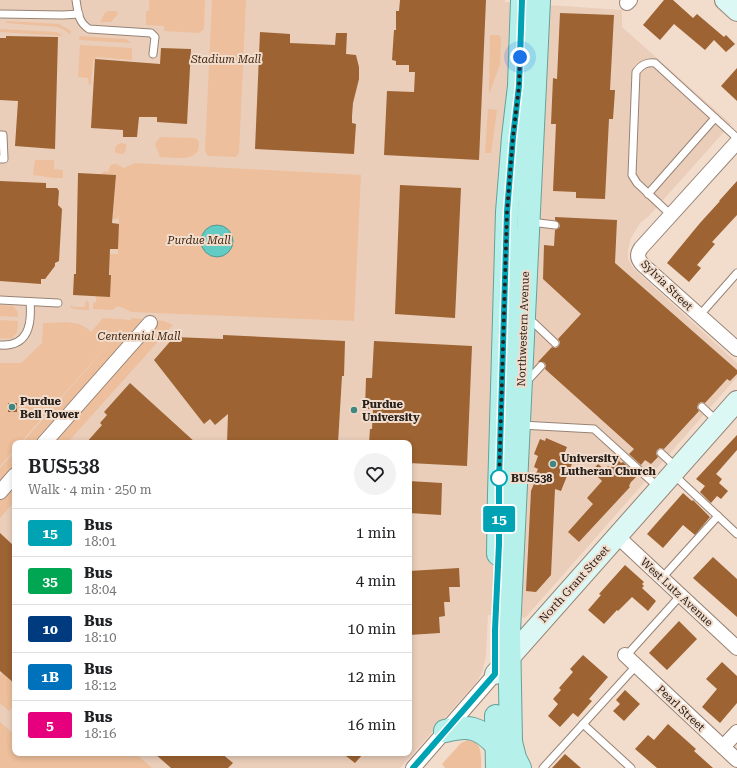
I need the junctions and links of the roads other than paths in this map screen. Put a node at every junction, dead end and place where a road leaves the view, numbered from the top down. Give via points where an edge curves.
1 (76, 0) edge
2 (522, 0) edge
3 (539, 0) edge
4 (725, 0) edge
5 (737, 11) edge
6 (0, 14) edge
7 (79, 14) junction
8 (154, 54) dead end
9 (715, 118) junction
10 (0, 135) edge
11 (737, 138) edge
12 (737, 142) edge
13 (0, 159) edge
14 (648, 194) junction
15 (671, 215) junction
16 (518, 216) junction
17 (555, 225) dead end
18 (737, 273) edge
19 (0, 300) edge
20 (30, 302) junction
21 (58, 302) dead end
22 (699, 316) junction
23 (523, 321) junction
24 (150, 322) dead end
25 (555, 343) dead end
26 (0, 345) edge
27 (737, 350) edge
28 (541, 366) dead end
29 (521, 383) junction
30 (737, 401) edge
31 (702, 407) dead end
32 (718, 422) junction
33 (519, 425) junction
34 (47, 440) edge
35 (661, 453) dead end
36 (675, 471) junction
37 (12, 478) edge
38 (659, 488) junction
39 (0, 492) edge
40 (718, 516) junction
41 (737, 534) edge
42 (618, 536) junction
43 (662, 578) junction
44 (681, 595) junction
45 (737, 648) edge
46 (509, 657) junction
47 (629, 659) junction
48 (495, 674) junction
49 (583, 724) junction
50 (445, 731) junction
51 (737, 732) edge
52 (496, 745) junction
53 (723, 747) junction
54 (737, 760) edge
55 (413, 768) edge
56 (497, 768) edge
57 (520, 768) edge
58 (543, 768) edge
59 (631, 768) edge

1 - 7 lane
2 - 16 main road, Northwestern Avenue via 519,86 513,137
3 - 16 main road, Northwestern Avenue
4 - 5 street
6 - 7 lane
7 - 8 lane via 83,25 89,29 151,33 155,37
9 - 11 lane
9 - 14 lane
9 - 14 lane via 655,63 649,62 639,67 636,72 632,175
10 - 13 lane via 3,135 4,159
12 - 15 street, Sylvia Street
14 - 15 lane
15 - 22 street, Sylvia Street via 638,252 639,261
16 - 17 lane
16 - 23 main road, Northwestern Avenue
16 - 48 main road, Northwestern Avenue via 499,494
18 - 22 lane
19 - 20 lane
20 - 21 lane
20 - 26 lane via 30,320 24,336 16,344
22 - 27 street, Sylvia Street
23 - 25 lane via 534,323
23 - 29 main road, Northwestern Avenue
24 - 34 street
28 - 29 lane via 529,379
29 - 33 main road, Northwestern Avenue
30 - 32 street, North Grant Street
31 - 32 lane
32 - 36 street, North Grant Street
33 - 38 lane via 594,429
33 - 46 main road, Northwestern Avenue
35 - 36 lane
36 - 38 street, North Grant Street
36 - 40 lane
37 - 39 street
38 - 42 street, North Grant Street
40 - 41 lane
40 - 43 lane
42 - 43 street, West Lutz Avenue
42 - 46 street, North Grant Street
43 - 44 street, West Lutz Avenue
44 - 45 street, West Lutz Avenue
44 - 47 lane
46 - 48 street, North Grant Street
46 - 57 main road, Northwestern Avenue via 511,742
47 - 49 lane
47 - 53 street, Pearl Street
48 - 50 street, North Grant Street
48 - 52 main road, Northwestern Avenue
49 - 58 lane
49 - 59 lane
50 - 52 main road via 475,729
50 - 55 street, North Grant Street
51 - 53 street
52 - 56 main road, Northwestern Avenue
53 - 54 street, Pearl Street

